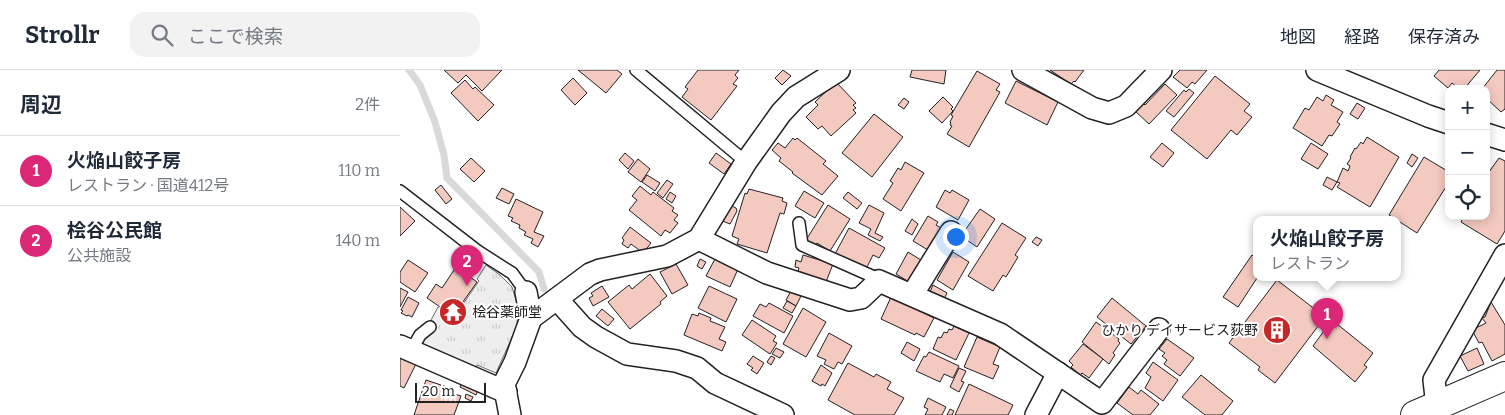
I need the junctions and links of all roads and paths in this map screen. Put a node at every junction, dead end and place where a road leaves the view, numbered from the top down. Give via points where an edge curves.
1 (636, 70) edge
2 (839, 70) edge
3 (1023, 70) edge
4 (1161, 70) edge
5 (1317, 70) edge
6 (1445, 122) edge
7 (1490, 135) edge
8 (1505, 140) edge
9 (746, 162) junction
10 (400, 191) edge
11 (799, 223) dead end
12 (952, 232) dead end
13 (698, 239) junction
14 (1505, 255) edge
15 (879, 281) junction
16 (526, 292) joint
17 (912, 295) junction
18 (557, 299) junction
19 (531, 318) junction
20 (430, 327) dead end
21 (1159, 329) dead end
22 (405, 348) edge
23 (1058, 373) junction
24 (1505, 376) edge
25 (506, 392) junction
26 (1426, 410) edge
27 (511, 415) edge
28 (783, 415) edge
29 (1036, 415) edge

1 - 9 lane
2 - 9 street via 796,97
3 - 4 street via 1092,108 1109,113 1126,106
5 - 6 street
7 - 8 street
9 - 13 street
10 - 16 lane via 478,252 512,273
11 - 15 lane via 802,245
12 - 17 street
13 - 15 street via 767,273 850,300 861,298
13 - 18 street via 667,256 590,274
14 - 26 street via 1434,380
15 - 17 street
16 - 19 street
17 - 23 street via 1000,334
18 - 19 street
18 - 28 street via 596,338 627,354 676,361 697,368 715,383
19 - 25 street via 504,384
20 - 22 lane
21 - 23 street via 1108,408
22 - 25 street
23 - 29 street
24 - 26 highway
25 - 27 street

